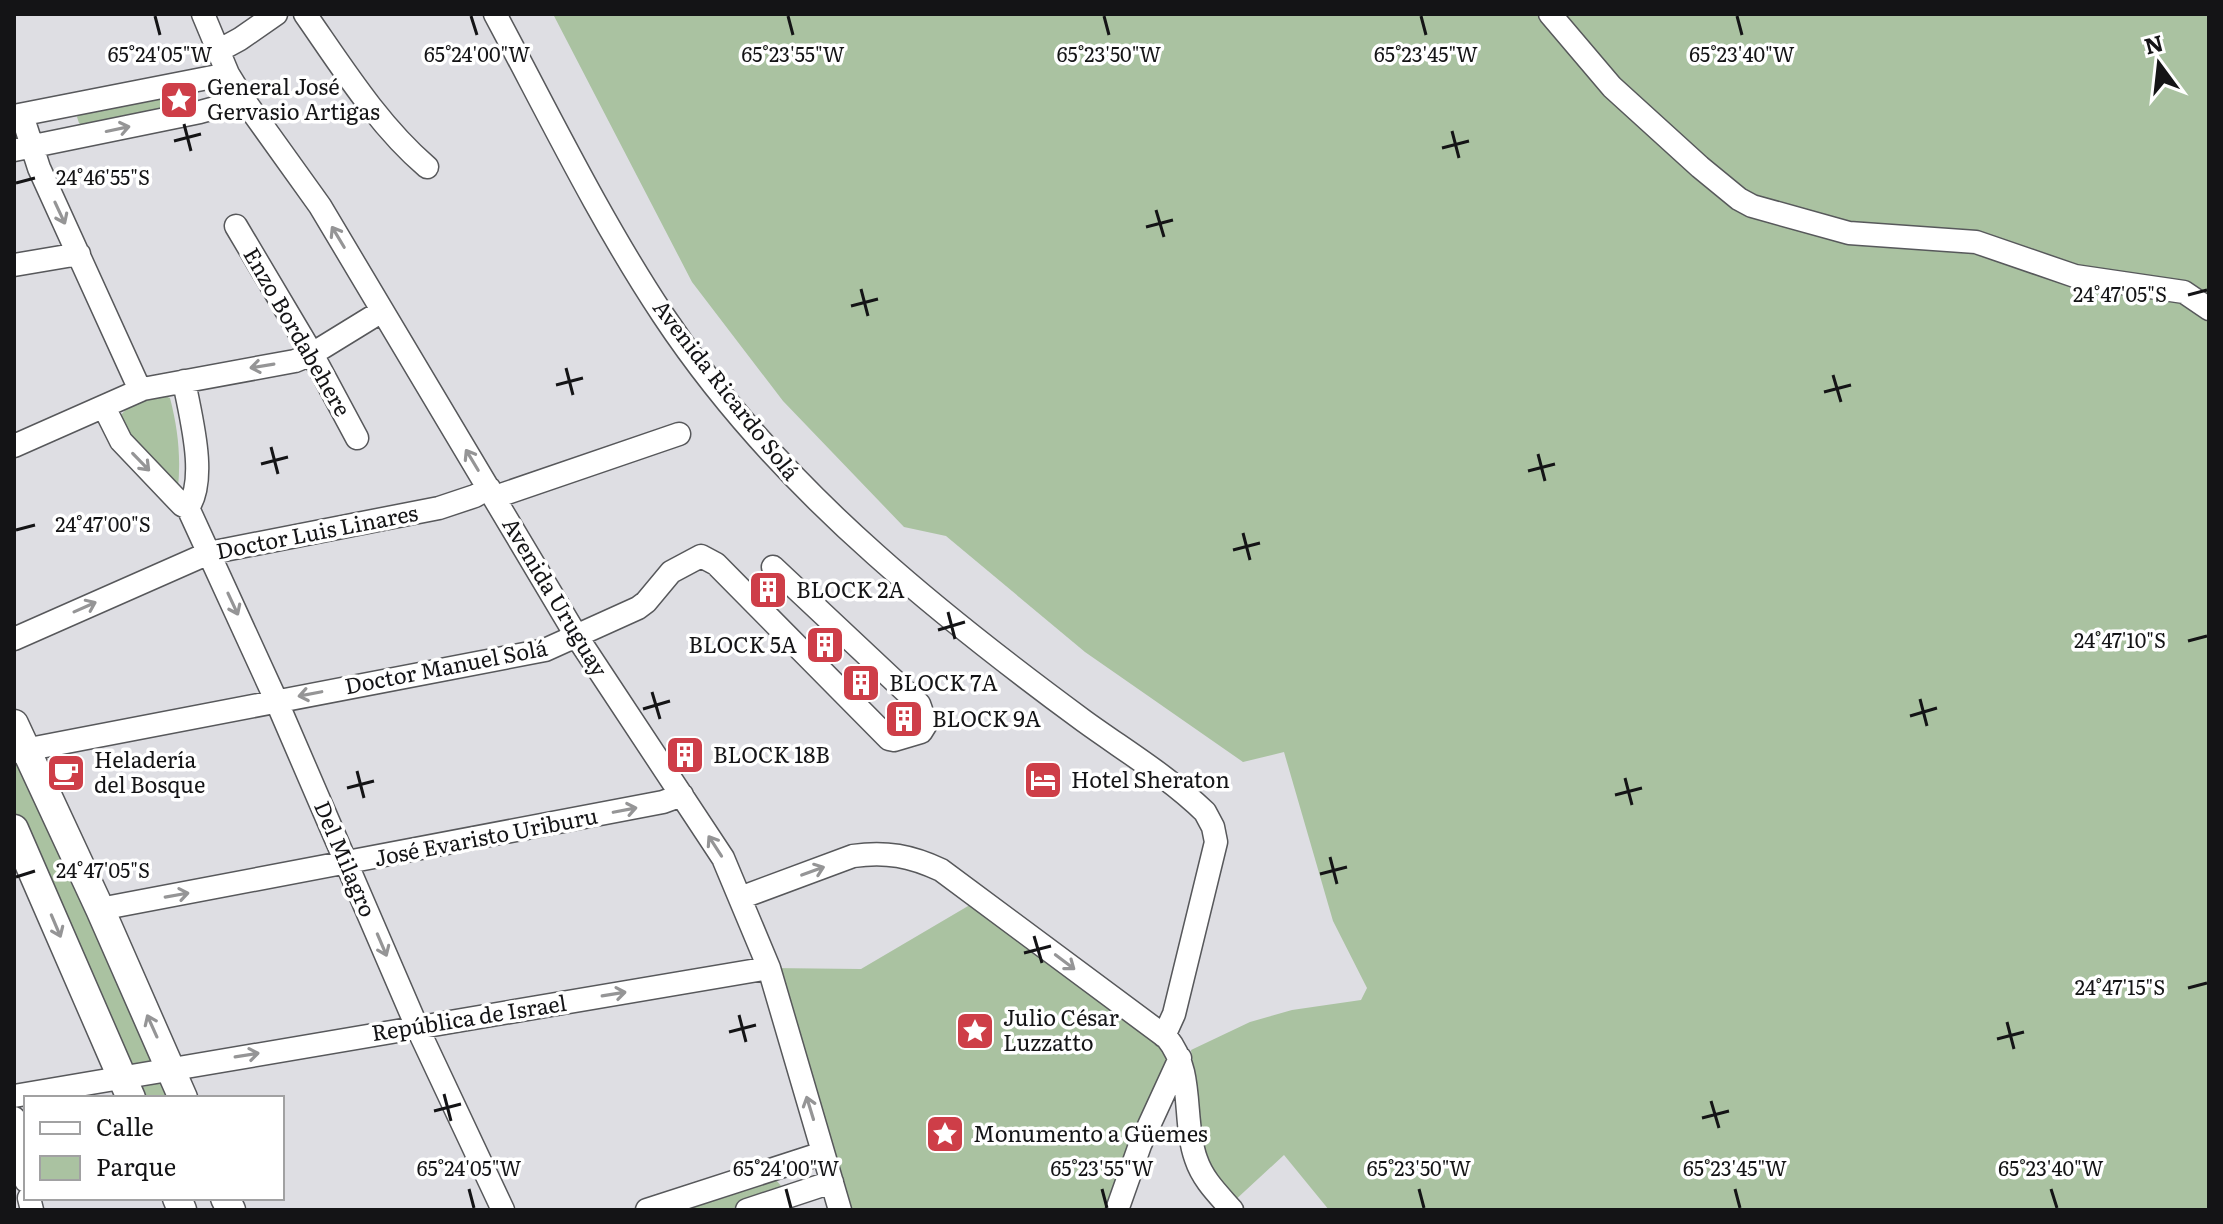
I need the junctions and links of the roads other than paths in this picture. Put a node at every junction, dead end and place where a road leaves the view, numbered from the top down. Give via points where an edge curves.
1 (203, 14) edge
2 (276, 14) edge
3 (305, 14) edge
4 (495, 14) edge
5 (1550, 14) edge
6 (218, 51) junction
7 (228, 74) junction
8 (244, 100) junction
9 (18, 116) edge
10 (23, 148) edge
11 (427, 167) dead end
12 (236, 226) dead end
13 (79, 254) junction
14 (14, 265) edge
15 (2209, 309) edge
16 (382, 311) junction
17 (312, 354) junction
18 (184, 381) junction
19 (140, 390) junction
20 (104, 407) junction
21 (679, 434) dead end
22 (357, 438) dead end
23 (14, 446) edge
24 (492, 492) junction
25 (188, 508) junction
26 (209, 553) junction
27 (773, 567) dead end
28 (577, 637) junction
29 (14, 639) edge
30 (276, 700) junction
31 (18, 742) edge
32 (682, 795) junction
33 (14, 829) edge
34 (347, 864) junction
35 (740, 898) junction
36 (100, 909) junction
37 (769, 968) junction
38 (417, 1027) junction
39 (1164, 1036) junction
40 (1180, 1058) junction
41 (170, 1068) junction
42 (127, 1088) edge
43 (14, 1096) edge
44 (182, 1096) edge
45 (14, 1118) edge
46 (823, 1153) junction
47 (24, 1170) edge
48 (832, 1182) junction
49 (503, 1210) edge
50 (647, 1210) edge
51 (747, 1210) edge
52 (840, 1210) edge
53 (1117, 1210) edge
54 (1232, 1210) edge

1 - 6 street, Avenida Uruguay
2 - 6 street
3 - 11 street via 365,98
4 - 39 street, Avenida Ricardo Solá via 662,314 776,459 933,604 1205,812 1216,842
5 - 15 street via 1612,87 1752,206 1849,233 1976,242 2075,276 2184,292
6 - 7 street, Avenida Uruguay
7 - 8 street, Avenida Uruguay
7 - 9 street
10 -> 8 street
16 -> 8 street, Avenida Uruguay via 320,206
9 - 10 street
10 -> 13 street
12 - 17 street, Enzo Bordabehere
13 - 14 street
13 - 19 street
16 - 17 street
24 -> 16 street, Avenida Uruguay
17 -> 18 street
17 - 22 street, Enzo Bordabehere
18 - 19 street
18 - 25 street via 198,480
19 - 20 street
20 - 23 street
20 -> 25 street, Del Milagro via 121,441
21 - 24 street, Doctor Luis Linares
24 - 26 street, Doctor Luis Linares via 439,508
24 - 28 street, Avenida Uruguay
25 - 26 street, Del Milagro
29 -> 26 street, Doctor Luis Linares
26 -> 30 street, Del Milagro
27 - 28 street, Doctor Manuel Solá via 919,704 926,728 889,739 716,564 701,556 671,572 638,608
28 -> 30 street, Doctor Manuel Solá via 545,650
28 - 32 street, Avenida Uruguay
30 - 31 street, Doctor Manuel Solá
30 - 34 street, Del Milagro
31 - 36 main road
34 -> 32 street, José Evaristo Uriburu
35 -> 32 street, Avenida Uruguay via 723,858
33 -> 42 main road
36 -> 34 street, José Evaristo Uriburu
34 -> 38 street, Del Milagro
35 - 37 street, Avenida Uruguay
35 -> 39 street via 853,856 885,853 914,858 948,875
41 -> 36 main road
38 -> 37 street, República de Israel
46 -> 37 street, Avenida Uruguay
41 -> 38 street, República de Israel
38 - 49 street, Del Milagro
39 - 40 street
40 - 53 street
40 - 54 street via 1197,1162
41 - 42 street, República de Israel
41 - 44 main road
42 - 43 street, República de Israel
45 - 47 street
46 - 48 street, Avenida Uruguay
46 - 50 street
48 - 51 street
48 - 52 street, Avenida Uruguay

